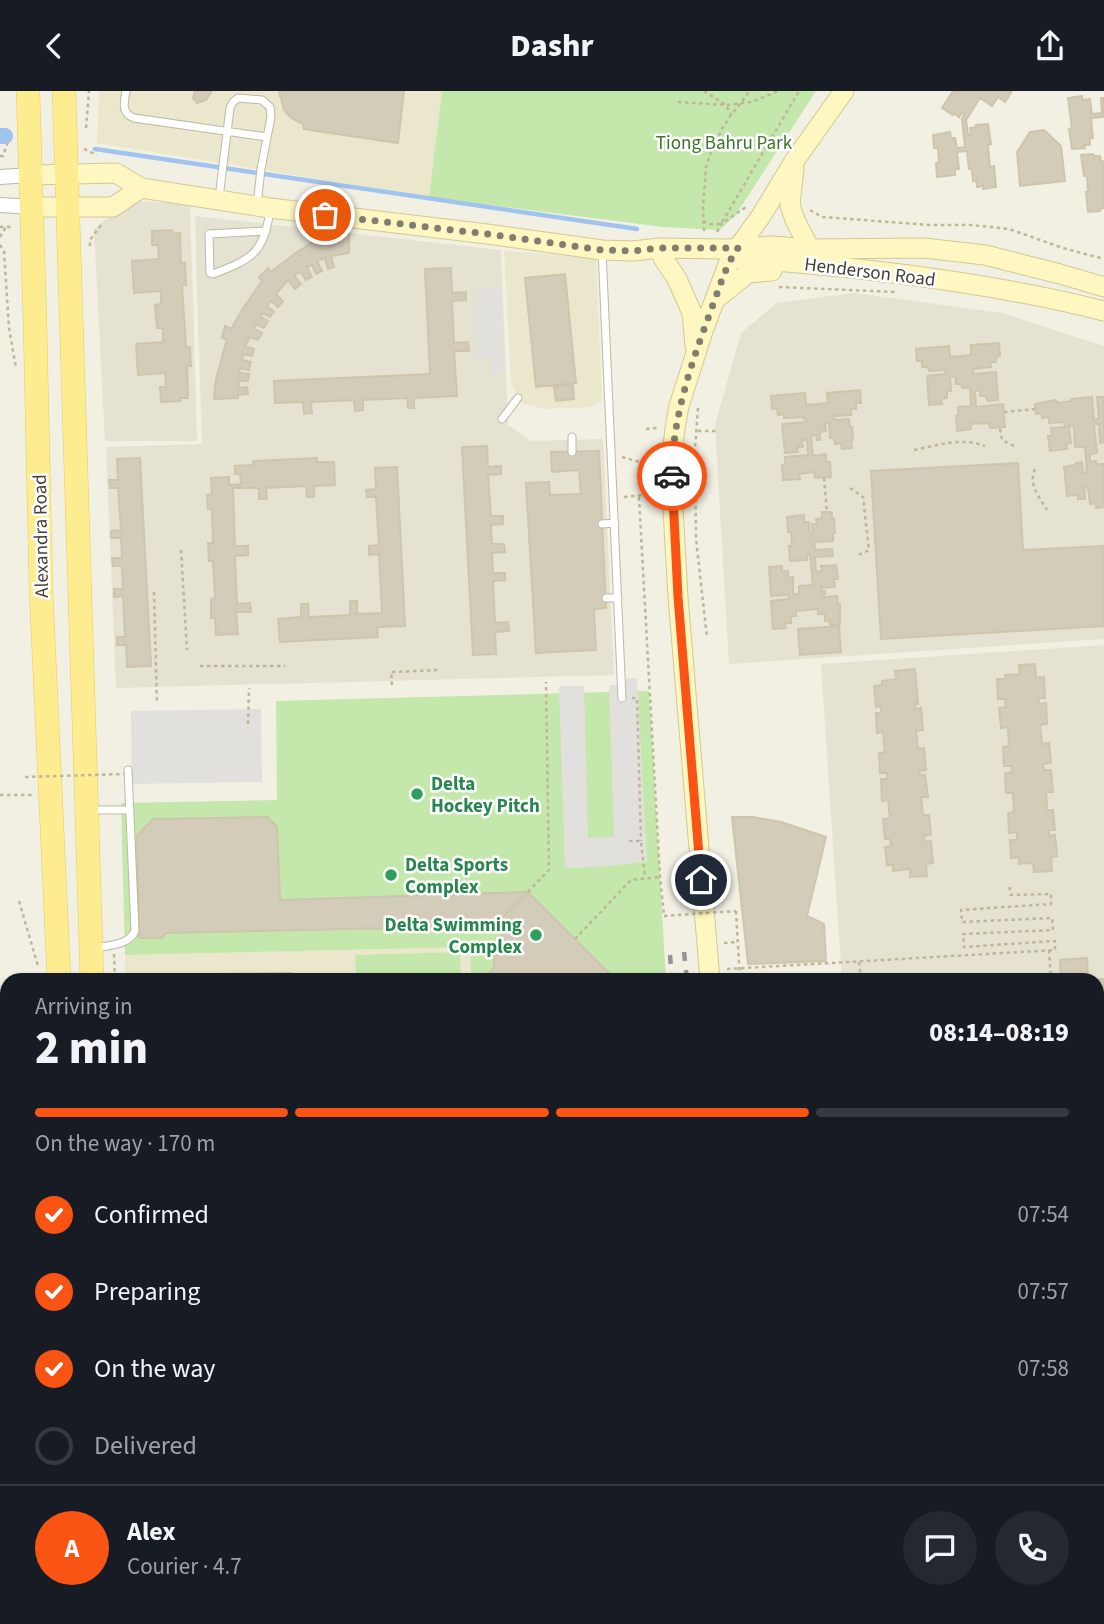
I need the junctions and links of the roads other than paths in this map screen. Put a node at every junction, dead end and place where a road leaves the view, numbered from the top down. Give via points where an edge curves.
1 (28, 91) edge
2 (64, 91) edge
3 (126, 91) edge
4 (844, 91) edge
5 (227, 131) junction
6 (267, 138) junction
7 (795, 160) junction
8 (67, 173) junction
9 (30, 176) junction
10 (0, 177) edge
11 (141, 188) junction
12 (220, 193) junction
13 (262, 201) junction
14 (0, 205) edge
15 (31, 207) junction
16 (68, 208) junction
17 (266, 231) junction
18 (810, 249) junction
19 (602, 250) junction
20 (633, 251) junction
21 (734, 253) junction
22 (663, 258) junction
23 (864, 270) junction
24 (1104, 288) edge
25 (715, 300) junction
26 (1104, 311) edge
27 (696, 354) junction
28 (518, 398) dead end
29 (502, 419) dead end
30 (572, 437) dead end
31 (572, 451) dead end
32 (615, 523) junction
33 (602, 524) dead end
34 (606, 598) dead end
35 (618, 598) junction
36 (622, 698) road end
37 (126, 772) road end
38 (87, 810) junction
39 (130, 810) junction
40 (91, 949) junction
41 (50, 973) edge
42 (92, 973) edge
43 (710, 973) edge

1 - 9 main road, Alexandra Road
2 - 8 main road, Alexandra Road
3 - 5 lane via 125,112 134,118
4 - 7 main road
5 - 6 lane
5 - 6 lane via 233,102 239,98 262,100 270,107
5 - 12 lane
6 - 13 lane via 261,169
7 - 18 main road via 790,205
7 - 21 main road
8 - 9 main road, Henderson Road
8 - 11 main road, Henderson Road via 116,173
8 - 16 main road, Alexandra Road
9 - 10 street
9 - 15 main road, Alexandra Road
11 - 12 main road, Henderson Road
11 - 16 main road via 113,207
12 - 13 main road, Henderson Road
13 - 17 lane
13 - 19 main road, Henderson Road
14 - 15 street
15 - 16 main road
15 - 41 main road, Alexandra Road
16 - 38 main road, Alexandra Road
17 - 17 lane via 250,257 210,273 209,234
18 - 21 main road, Henderson Road via 772,246
18 - 24 main road, Henderson Road via 924,248 985,255
19 - 20 main road, Henderson Road
19 - 32 lane
20 - 21 main road, Henderson Road via 718,249
20 - 22 main road, Henderson Road
21 - 22 main road, Henderson Road
21 - 23 main road, Henderson Road
21 - 25 main road
22 - 27 main road via 692,313
23 - 25 main road via 796,268 748,273
23 - 26 main road, Henderson Road via 984,286
25 - 27 main road
27 - 43 main road via 675,428 672,492
28 - 29 lane
30 - 31 lane
32 - 33 lane
32 - 35 lane
34 - 35 lane
35 - 36 lane
37 - 39 lane
38 - 39 lane
38 - 40 main road, Alexandra Road
39 - 40 lane via 135,930 126,941
40 - 42 main road, Alexandra Road

